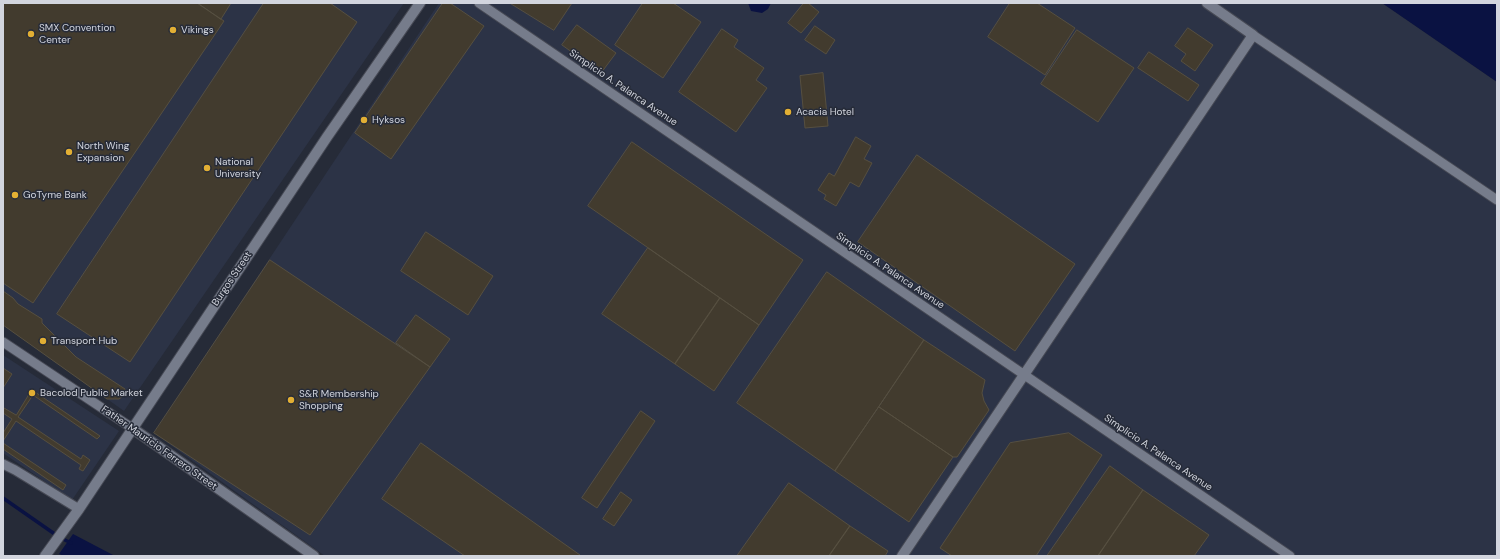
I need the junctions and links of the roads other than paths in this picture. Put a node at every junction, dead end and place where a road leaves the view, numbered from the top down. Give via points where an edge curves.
1 (420, 3) edge
2 (479, 3) edge
3 (1207, 3) edge
4 (1253, 35) junction
5 (1497, 200) edge
6 (3, 342) edge
7 (1024, 376) junction
8 (132, 428) junction
9 (3, 464) edge
10 (79, 509) junction
11 (47, 552) edge
12 (314, 556) edge
13 (902, 556) edge
14 (1290, 556) edge

1 - 8 street, Burgos Street
2 - 7 street, Simplicio A. Palanca Avenue
3 - 4 street
4 - 5 street
4 - 7 street
6 - 8 street, Father Mauricio Ferrero Street
7 - 13 street
7 - 14 street, Simplicio A. Palanca Avenue
8 - 10 street, Burgos Street
8 - 12 street, Father Mauricio Ferrero Street
9 - 10 street
10 - 11 street, Burgos Street

